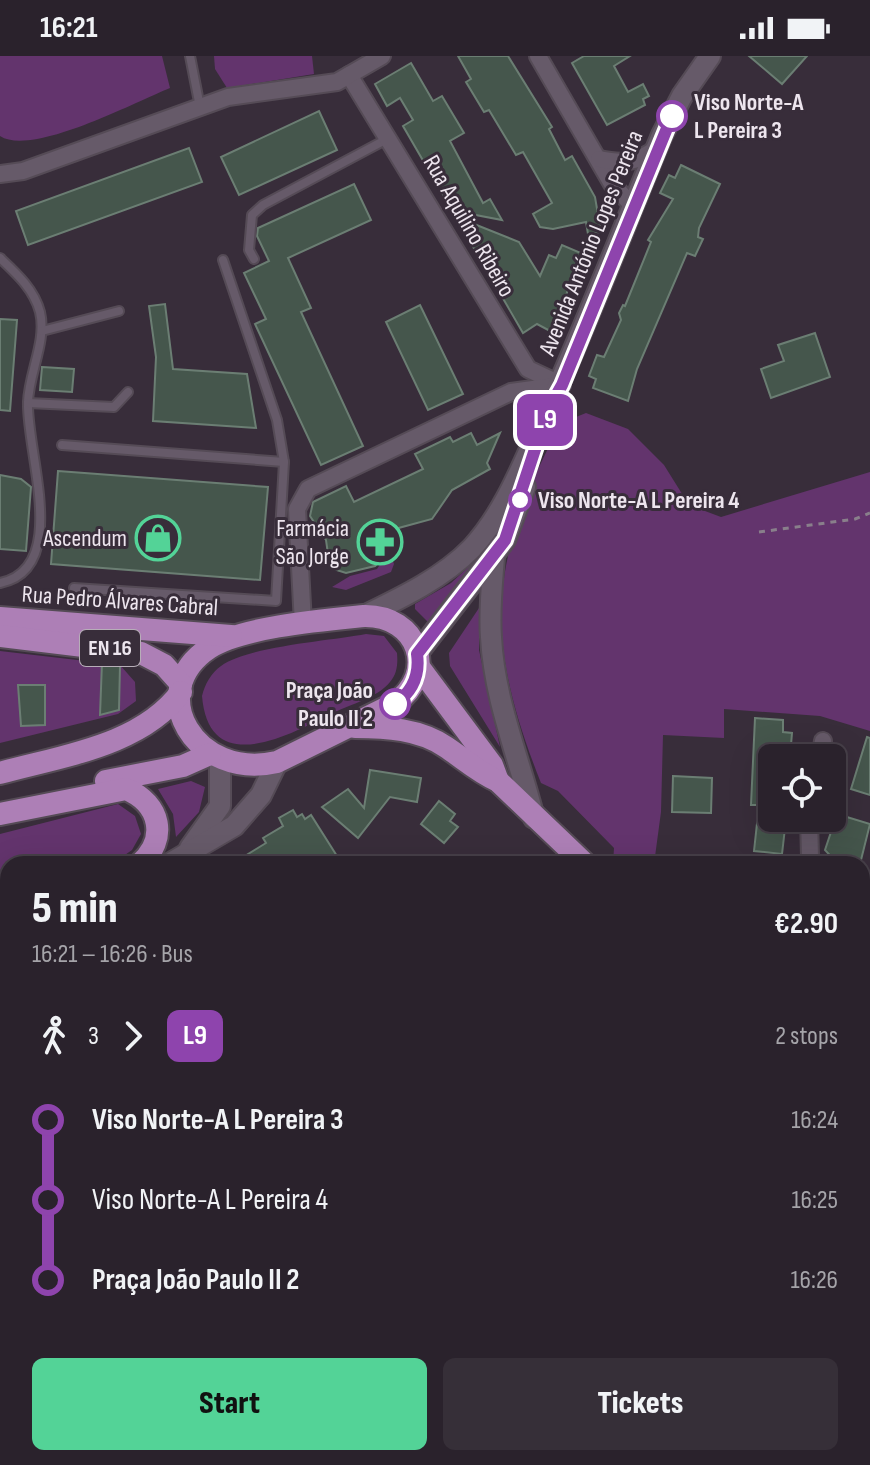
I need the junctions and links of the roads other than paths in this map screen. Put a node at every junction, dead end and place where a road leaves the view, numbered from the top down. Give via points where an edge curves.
1 (190, 56) edge
2 (382, 56) edge
3 (538, 56) edge
4 (710, 56) edge
5 (349, 75) junction
6 (200, 107) junction
7 (389, 138) junction
8 (657, 148) junction
9 (599, 159) junction
10 (0, 174) edge
11 (633, 206) junction
12 (0, 258) edge
13 (254, 259) dead end
14 (223, 260) dead end
15 (119, 311) dead end
16 (42, 331) junction
17 (562, 385) junction
18 (128, 392) dead end
19 (28, 403) junction
20 (548, 410) junction
21 (62, 445) dead end
22 (284, 462) junction
23 (494, 557) junction
24 (0, 583) edge
25 (74, 588) dead end
26 (276, 601) junction
27 (364, 616) junction
28 (0, 618) edge
29 (303, 624) junction
30 (277, 629) junction
31 (0, 636) edge
32 (237, 636) junction
33 (418, 660) junction
34 (181, 688) junction
35 (350, 727) junction
36 (215, 757) junction
37 (277, 762) junction
38 (0, 773) edge
39 (498, 781) junction
40 (0, 806) edge
41 (0, 814) edge
42 (534, 818) junction
43 (809, 832) edge
44 (188, 852) junction
45 (149, 856) edge
46 (182, 856) edge
47 (576, 856) edge
48 (810, 856) edge

1 - 6 lane
2 - 5 street
3 - 9 street
4 - 8 street, Avenida António Lopes Pereira via 682,96
5 - 6 street via 337,82 228,97
5 - 7 street, Rua Aquilino Ribeiro
6 - 10 street via 23,171
7 - 13 lane via 263,205 252,215 249,250
7 - 17 street, Rua Aquilino Ribeiro via 528,369
8 - 9 street via 628,163
8 - 11 street, Avenida António Lopes Pereira
9 - 11 street via 612,184
11 - 17 street, Avenida António Lopes Pereira
12 - 16 lane via 33,296
14 - 22 lane via 267,380
15 - 16 lane
16 - 19 lane
17 - 20 street, Avenida António Lopes Pereira
17 - 29 street via 511,392 308,489 297,509
18 - 19 lane via 114,407
19 - 24 lane via 38,553 28,569
20 - 23 street, Avenida António Lopes Pereira via 510,527
20 - 27 street, Avenida António Lopes Pereira via 502,507 472,548 402,598
21 - 22 lane
22 - 26 lane
23 - 33 street, Avenida António Lopes Pereira
23 - 42 street via 495,665
25 - 26 lane
26 - 30 lane
27 - 29 main road, EN 16
27 - 33 main road, EN 16 via 400,623
28 - 32 main road, Rua Pedro Álvares Cabral / EN 16
29 - 30 main road, EN 16
30 - 32 main road, EN 16
31 - 34 main road, Rua Pedro Álvares Cabral / EN 16 via 141,653 164,665
32 - 34 main road, EN 16 via 203,652
33 - 35 main road, EN 16 via 413,684 402,699
33 - 39 main road, EN 16
34 - 36 main road via 186,728
34 - 38 main road via 160,716 132,733
35 - 37 main road, EN 16
35 - 39 main road, EN 16 via 425,736
36 - 37 main road, EN 16 via 249,765
36 - 40 main road
36 - 44 street via 220,806
37 - 44 street via 261,795 234,826
39 - 42 main road, EN 16
41 - 45 main road via 126,789 154,809 158,840
42 - 47 main road, EN 16
43 - 48 street
44 - 46 street

